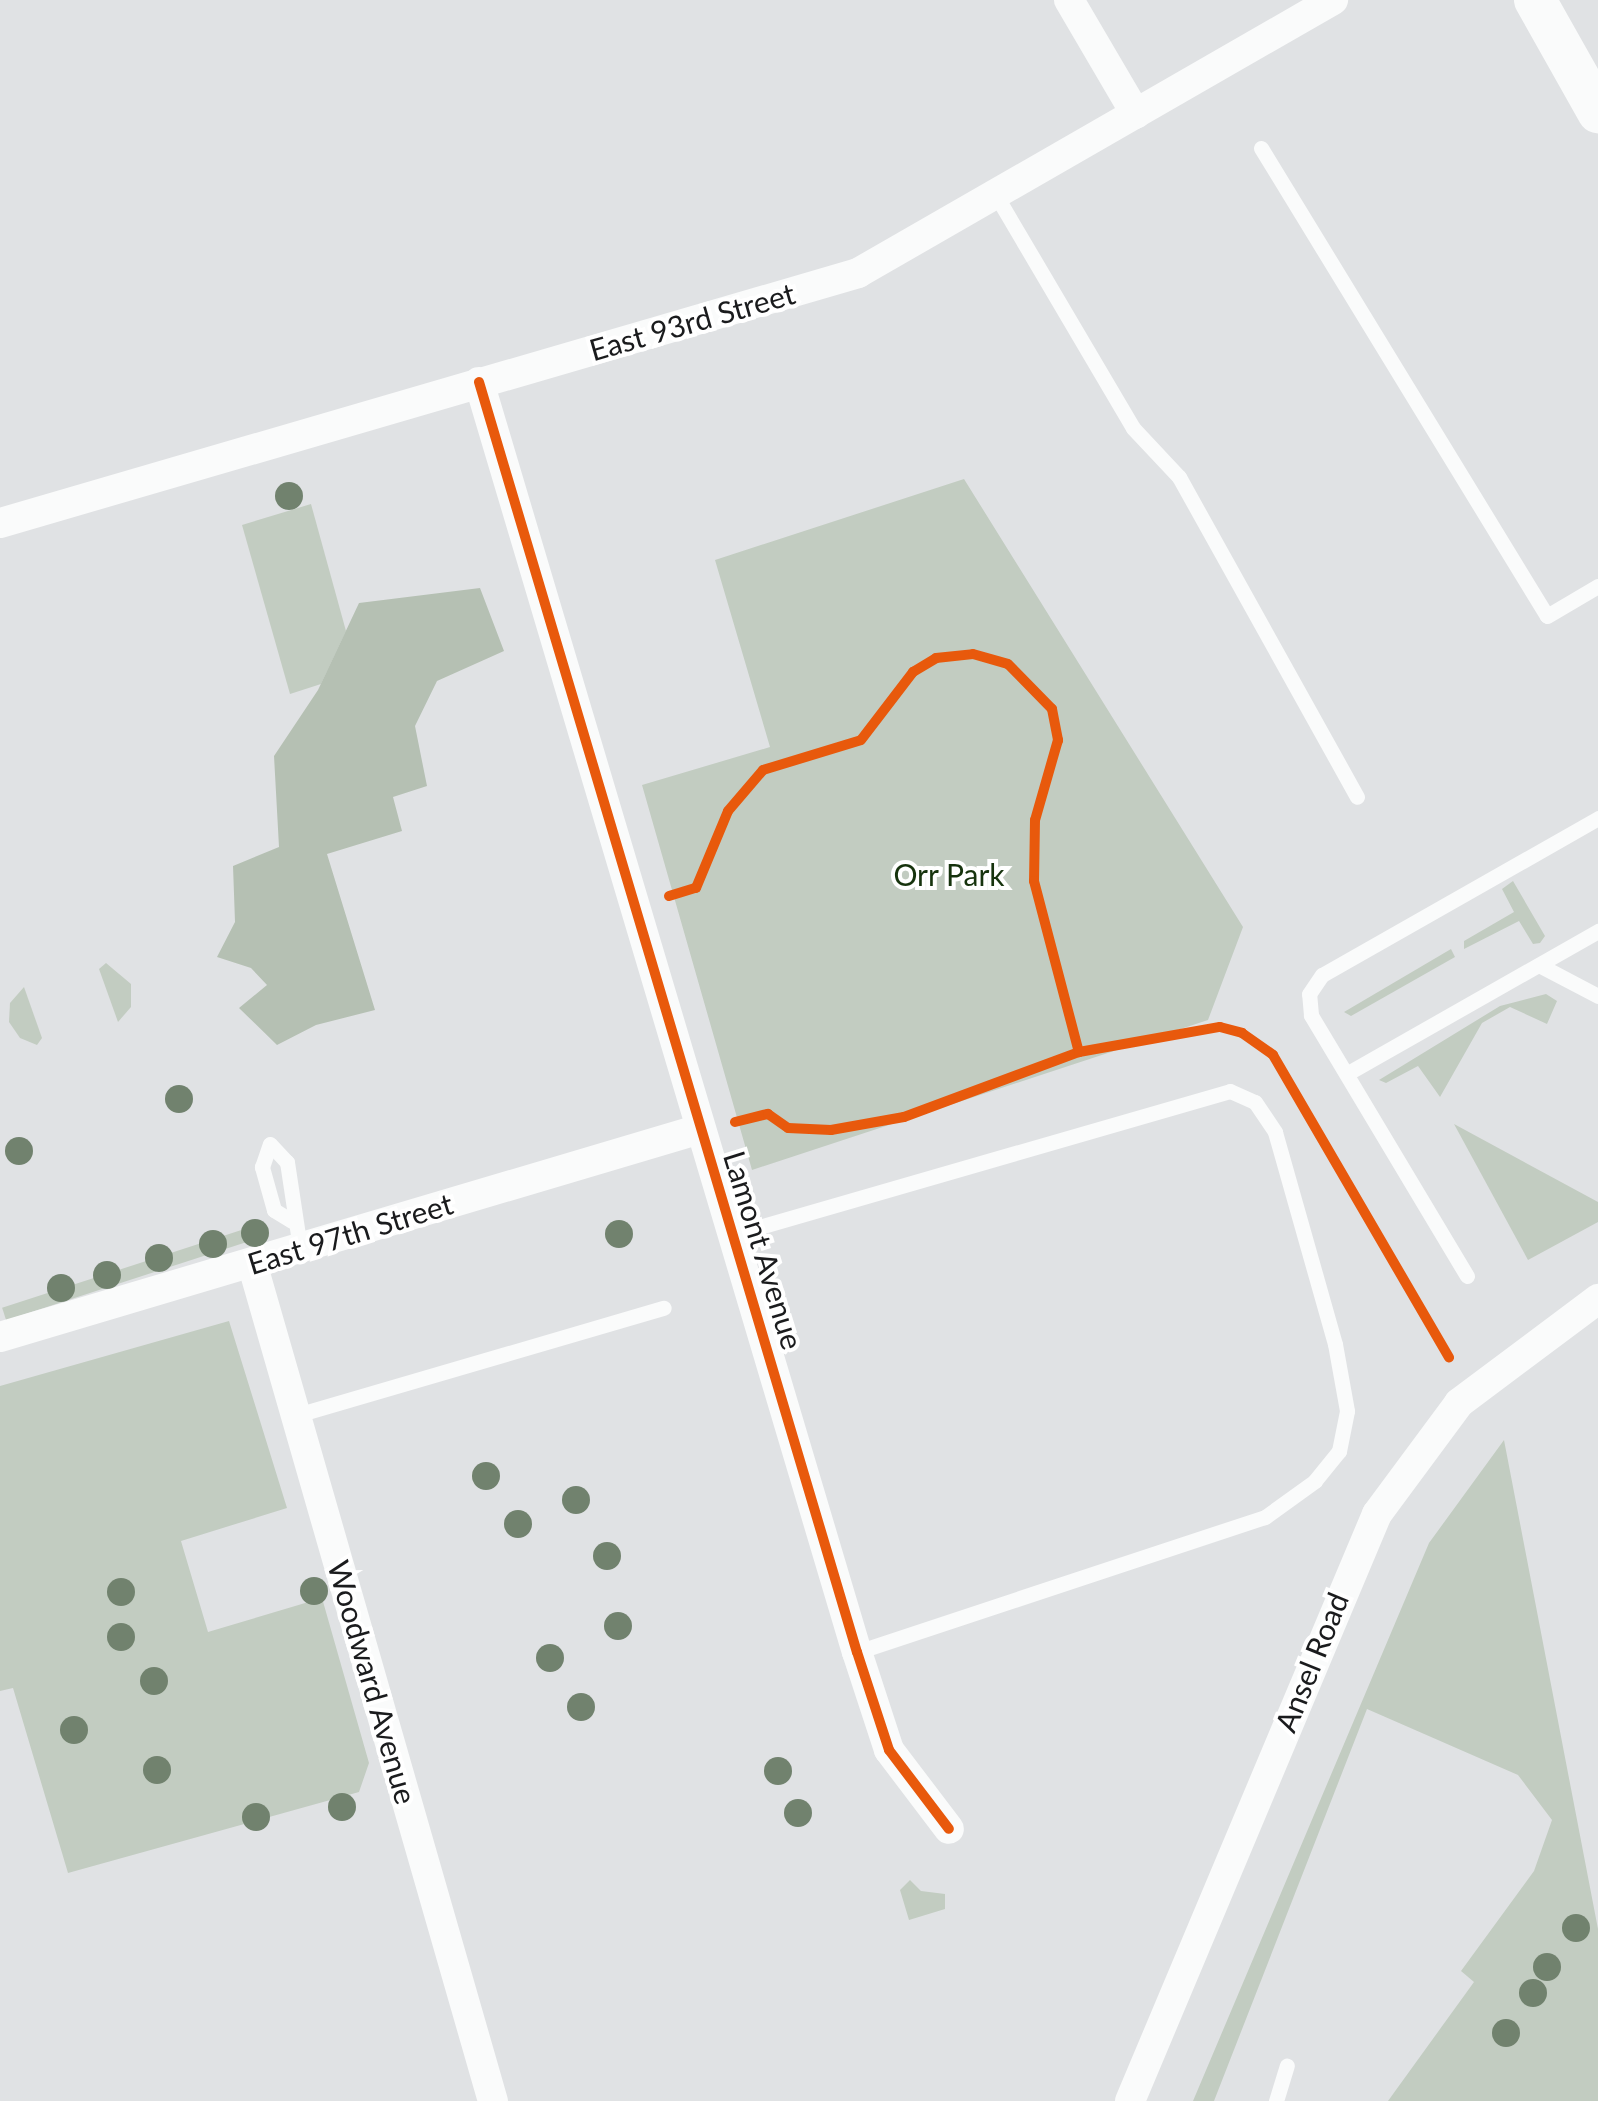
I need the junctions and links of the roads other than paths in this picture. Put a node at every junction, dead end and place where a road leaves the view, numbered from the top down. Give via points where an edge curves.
1 (1069, 0) edge
2 (1333, 0) edge
3 (1535, 0) edge
4 (1598, 112) edge
5 (1136, 114) junction
6 (1262, 148) dead end
7 (997, 197) junction
8 (479, 382) junction
9 (0, 523) edge
10 (1598, 586) edge
11 (1358, 797) dead end
12 (1598, 818) edge
13 (1598, 931) edge
14 (1539, 965) junction
15 (1598, 996) edge
16 (1348, 1073) junction
17 (700, 1128) junction
18 (736, 1234) junction
19 (252, 1263) junction
20 (1467, 1276) dead end
21 (1598, 1299) edge
22 (664, 1308) dead end
23 (0, 1337) edge
24 (297, 1416) junction
25 (857, 1652) junction
26 (948, 1829) dead end
27 (1287, 2066) dead end
28 (491, 2101) edge
29 (1130, 2101) edge
30 (1276, 2101) edge

1 - 5 street
2 - 5 street, East 93rd Street
3 - 4 street
5 - 7 street, East 93rd Street
6 - 10 lane via 1547,616
7 - 8 street, East 93rd Street via 858,273
7 - 11 lane via 1133,428 1179,477
8 - 9 street, East 93rd Street
8 - 17 street, Lamont Avenue
12 - 16 lane via 1322,975 1309,994 1311,1015
13 - 14 lane
14 - 15 lane
14 - 16 lane
16 - 20 lane
17 - 18 street, Lamont Avenue
17 - 19 street, East 97th Street via 296,1234
18 - 25 street, Lamont Avenue
18 - 25 lane via 1230,1091 1255,1102 1280,1150 1336,1344 1347,1411 1339,1452 1315,1482 1265,1518
19 - 23 street, East 97th Street
19 - 24 street, Woodward Avenue
21 - 29 street, Ansel Road via 1459,1402 1377,1514
22 - 24 lane
24 - 28 street, Woodward Avenue
25 - 26 street, Lamont Avenue via 889,1750
27 - 30 lane

